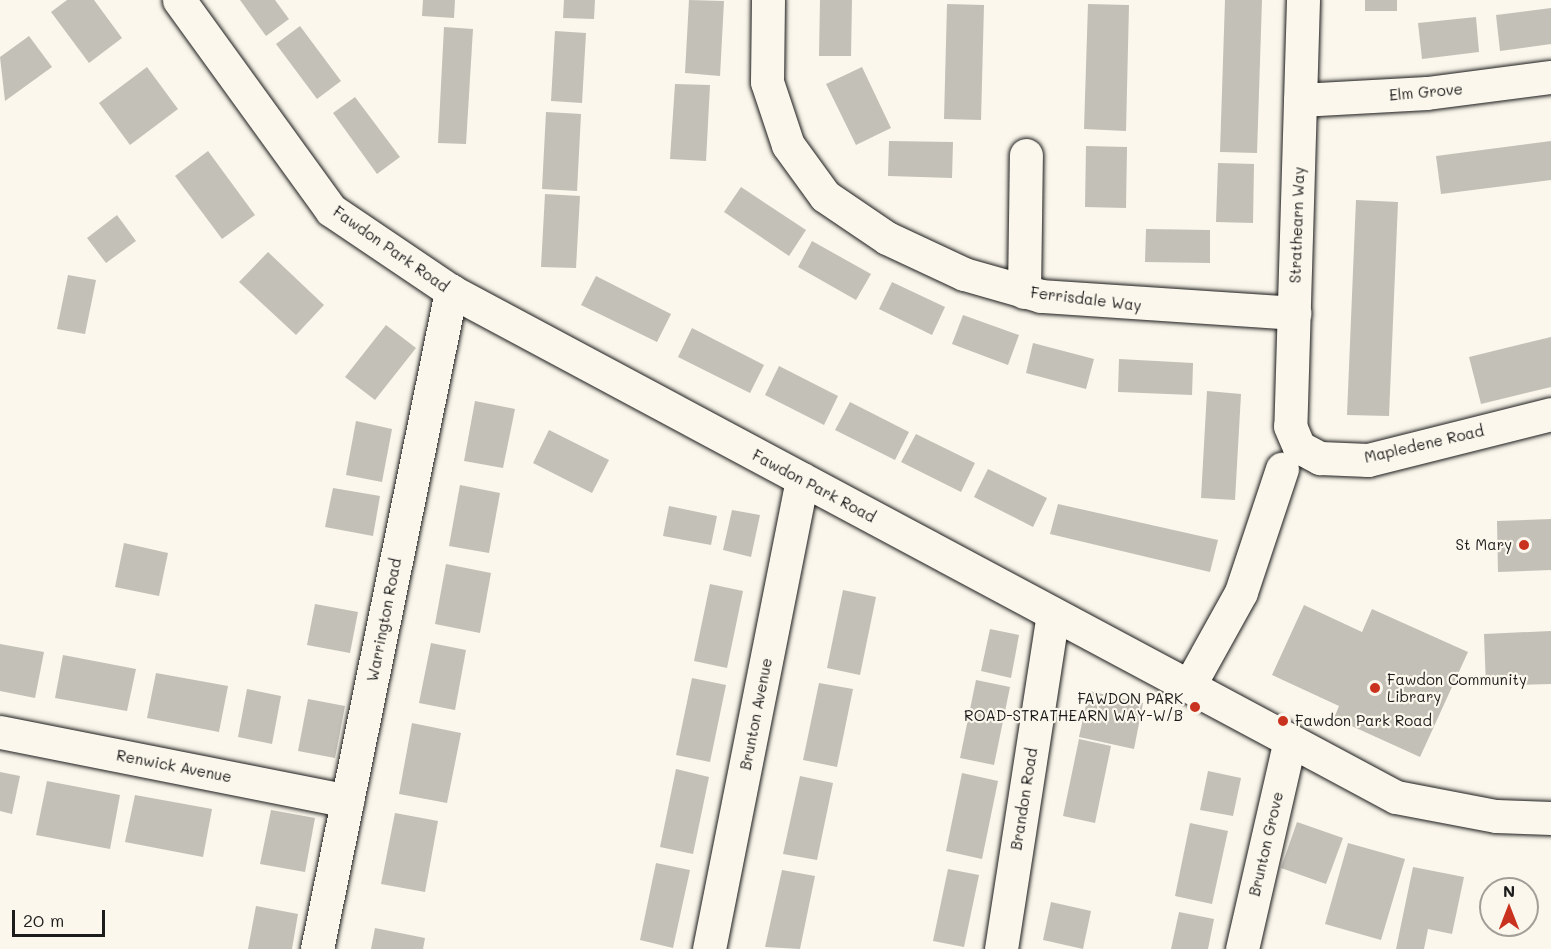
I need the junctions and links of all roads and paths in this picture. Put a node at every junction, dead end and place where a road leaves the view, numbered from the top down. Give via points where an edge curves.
1 (179, 0) edge
2 (768, 0) edge
3 (1303, 0) edge
4 (1551, 76) edge
5 (1300, 100) junction
6 (1026, 155) dead end
7 (451, 291) junction
8 (1024, 292) junction
9 (1294, 313) junction
10 (1551, 414) edge
11 (1291, 458) junction
12 (802, 479) junction
13 (1053, 614) junction
14 (1189, 686) junction
15 (0, 732) edge
16 (1290, 740) junction
17 (347, 801) junction
18 (1551, 818) edge
19 (317, 949) edge
20 (709, 949) edge
21 (1001, 949) edge
22 (1242, 949) edge

1 - 7 street, Fawdon Park Road via 331,210
2 - 8 street, Ferrisdale Way via 767,82 775,113 802,169 825,196 929,260
3 - 5 street, Strathearn Way
4 - 5 street, Elm Grove via 1427,93
5 - 9 street, Strathearn Way
6 - 8 street
7 - 12 street, Fawdon Park Road
7 - 17 street, Warrington Road
8 - 9 street, Ferrisdale Way via 1104,304
9 - 11 street, Strathearn Way
10 - 11 street, Mapledene Road via 1368,460
11 - 14 street via 1241,592
12 - 13 street, Fawdon Park Road
12 - 20 street, Brunton Avenue
13 - 14 street, Fawdon Park Road
13 - 21 street, Brandon Road
14 - 16 street, Fawdon Park Road
15 - 17 street, Renwick Avenue
16 - 18 street, Fawdon Park Road via 1396,797 1496,816
16 - 22 street, Brunton Grove
17 - 19 street, Warrington Road

